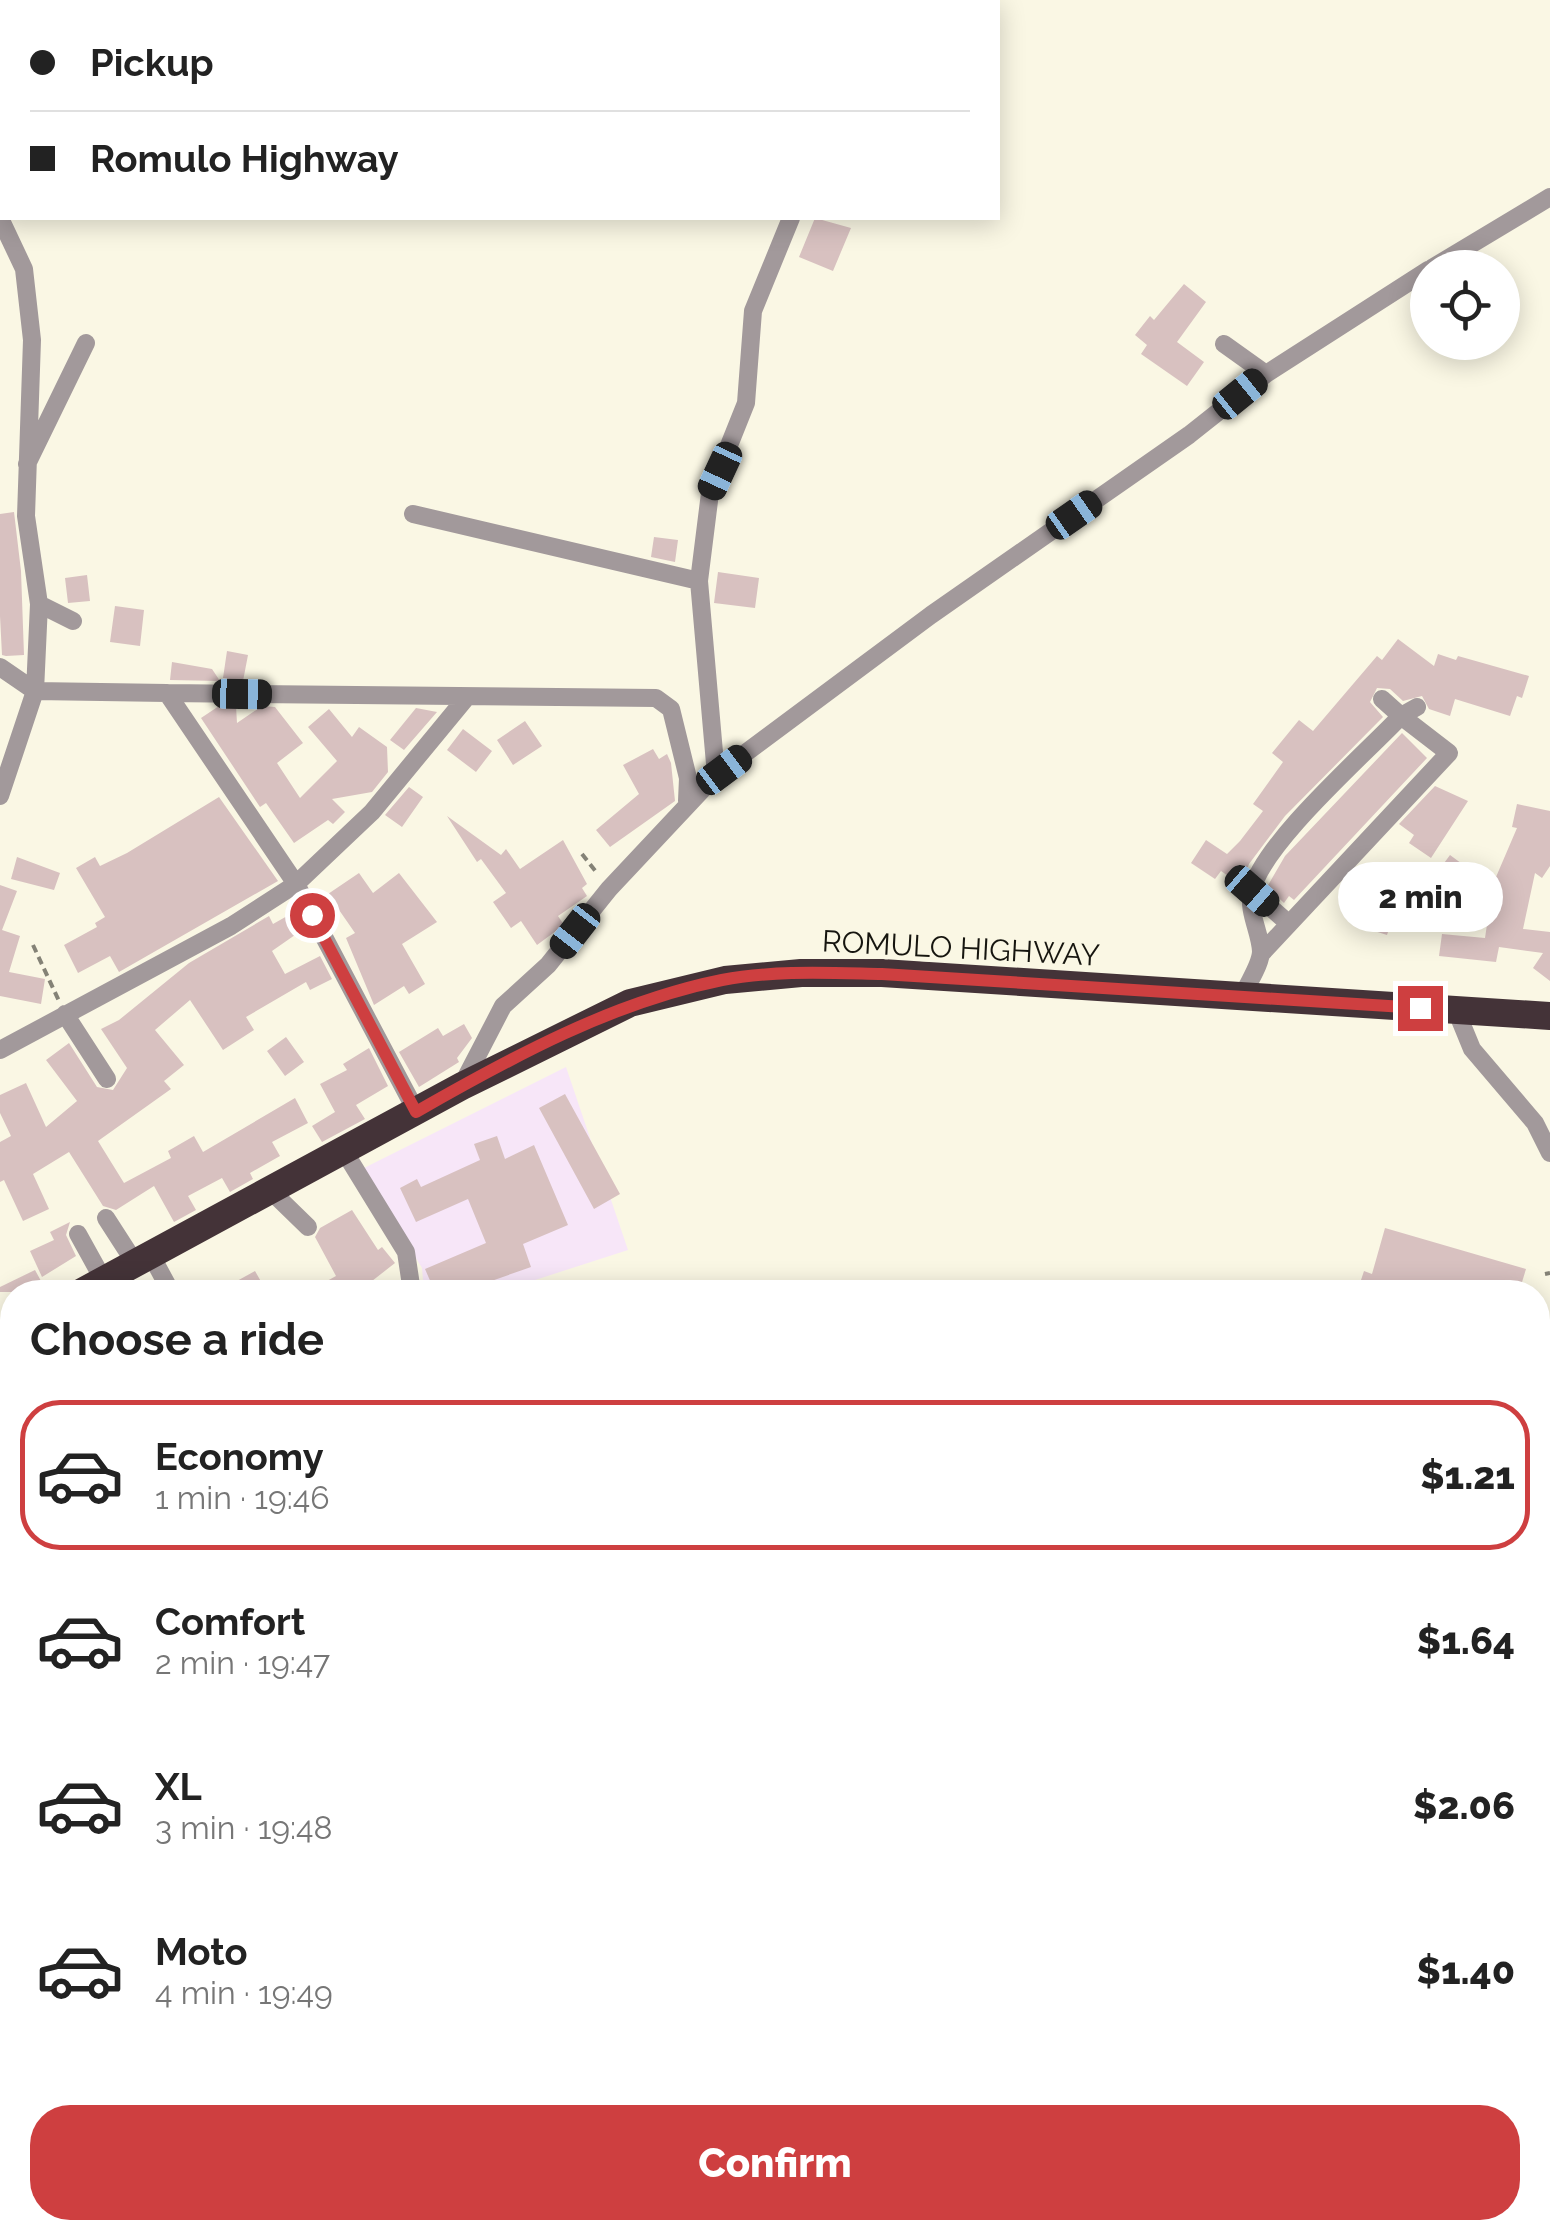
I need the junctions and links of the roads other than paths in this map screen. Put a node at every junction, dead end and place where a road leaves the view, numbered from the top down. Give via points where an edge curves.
1 (1550, 197) edge
2 (1, 220) edge
3 (790, 220) edge
4 (1462, 250) edge
5 (1410, 282) edge
6 (86, 343) dead end
7 (1224, 344) dead end
8 (1266, 374) junction
9 (26, 469) junction
10 (413, 514) dead end
11 (699, 581) junction
12 (39, 604) junction
13 (74, 620) dead end
14 (0, 666) edge
15 (35, 691) junction
16 (167, 693) junction
17 (466, 698) junction
18 (1382, 698) dead end
19 (1409, 712) junction
20 (716, 775) junction
21 (0, 796) edge
22 (688, 801) junction
23 (296, 884) junction
24 (1252, 891) junction
25 (1287, 922) junction
26 (1261, 954) junction
27 (1244, 993) junction
28 (1456, 1010) junction
29 (66, 1014) junction
30 (1550, 1016) edge
31 (0, 1050) edge
32 (107, 1079) dead end
33 (462, 1086) junction
34 (416, 1112) junction
35 (344, 1150) junction
36 (1550, 1153) edge
37 (270, 1191) junction
38 (106, 1218) dead end
39 (308, 1227) dead end
40 (78, 1234) dead end
41 (143, 1259) junction
42 (91, 1280) edge
43 (106, 1280) edge
44 (160, 1280) edge
45 (410, 1280) edge

1 - 4 street
2 - 9 street via 24,269 32,340
3 - 11 street via 753,312 746,404 710,492
5 - 8 street
6 - 9 street
7 - 8 street
8 - 20 street
9 - 12 street
10 - 11 street
11 - 20 street
12 - 13 street
12 - 15 street
14 - 15 street
15 - 16 street
15 - 21 street
16 - 17 street
16 - 23 street
17 - 22 street via 663,701 680,743
17 - 23 street via 372,812
18 - 19 street
19 - 24 street via 1278,845
19 - 25 street via 1450,753
20 - 22 street
22 - 33 street via 548,965 503,1006
23 - 29 street
23 - 34 street
24 - 25 street
24 - 26 street
25 - 26 street
26 - 27 street
27 - 28 highway, ROMULO HIGHWAY
27 - 33 highway, ROMULO HIGHWAY via 882,974 725,980 630,1003
28 - 30 highway, ROMULO HIGHWAY
28 - 36 street via 1472,1049 1535,1123
29 - 31 street
29 - 32 street
33 - 34 highway, ROMULO HIGHWAY
34 - 35 highway, ROMULO HIGHWAY
35 - 37 highway, ROMULO HIGHWAY
35 - 45 street via 406,1252
37 - 39 street
37 - 41 highway, ROMULO HIGHWAY
38 - 41 street
40 - 42 street
41 - 43 highway, ROMULO HIGHWAY
41 - 44 street

